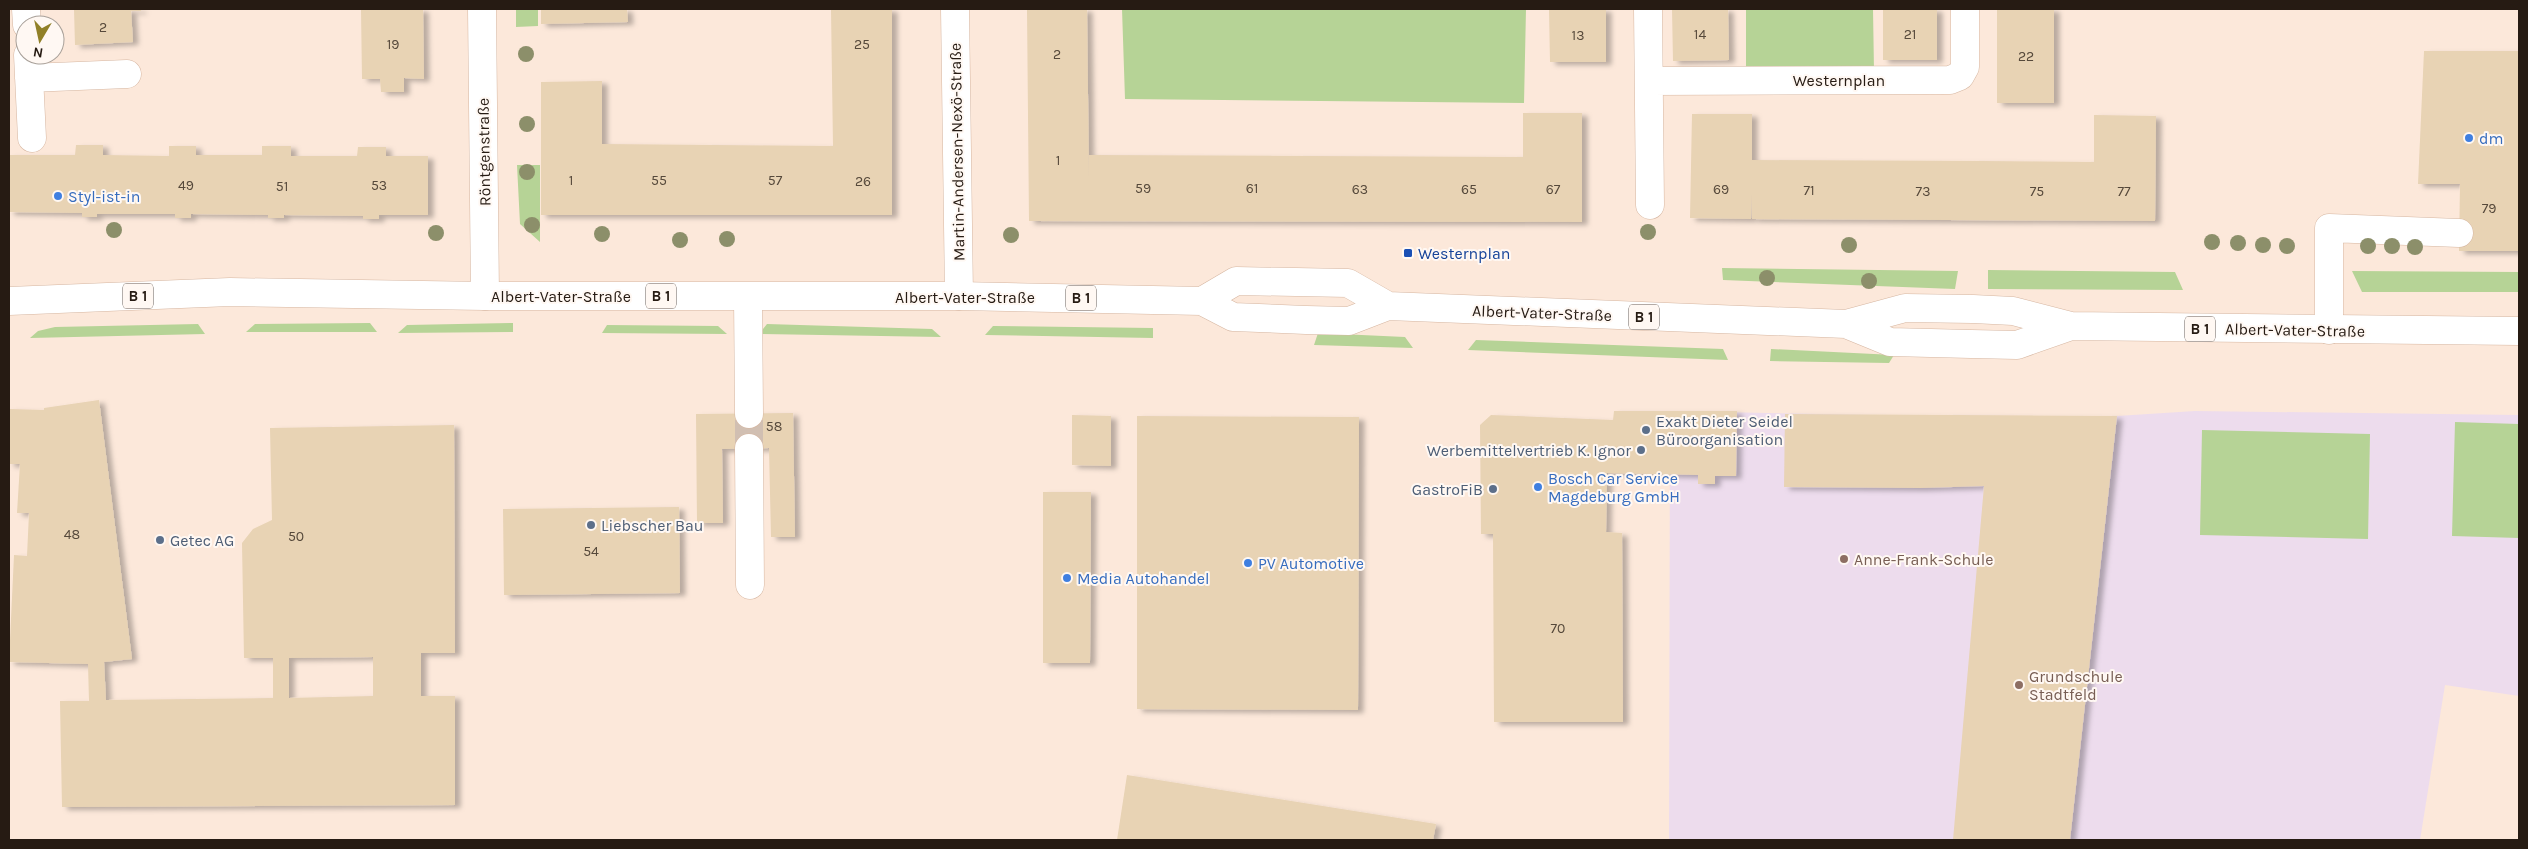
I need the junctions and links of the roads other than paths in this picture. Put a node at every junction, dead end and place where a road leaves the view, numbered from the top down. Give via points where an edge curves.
1 (482, 9) edge
2 (955, 9) edge
3 (1648, 9) edge
4 (1965, 9) edge
5 (29, 66) edge
6 (127, 74) dead end
7 (1649, 81) junction
8 (32, 138) dead end
9 (1650, 205) dead end
10 (2459, 233) dead end
11 (485, 296) junction
12 (959, 296) junction
13 (748, 297) junction
14 (9, 301) edge
15 (1202, 301) junction
16 (1388, 306) junction
17 (2329, 330) junction
18 (2519, 331) edge
19 (749, 414) tunnel mouth
20 (749, 448) tunnel mouth
21 (750, 585) dead end

1 - 11 main road, Röntgenstraße
2 - 12 main road, Martin-Andersen-Nexö-Straße
3 - 7 main road
4 - 7 main road, Westernplan via 1965,67 1960,76 1950,80
5 - 6 main road
5 - 8 main road
7 - 9 main road
10 - 17 main road via 2330,228
11 - 13 main road, Albert-Vater-Straße / B 1
11 - 14 main road, Albert-Vater-Straße / B 1 via 230,292
12 - 13 main road, Albert-Vater-Straße / B 1
12 - 15 main road, Albert-Vater-Straße / B 1
13 - 19 main road
15 - 16 main road, Albert-Vater-Straße / B 1 via 1234,317 1306,320 1349,321
15 - 16 main road, Albert-Vater-Straße / B 1 via 1236,281 1348,283
16 - 17 main road, Albert-Vater-Straße / B 1 via 1846,324 1890,342 2017,345 2072,326
17 - 18 main road, Albert-Vater-Straße / B 1
20 - 21 main road

